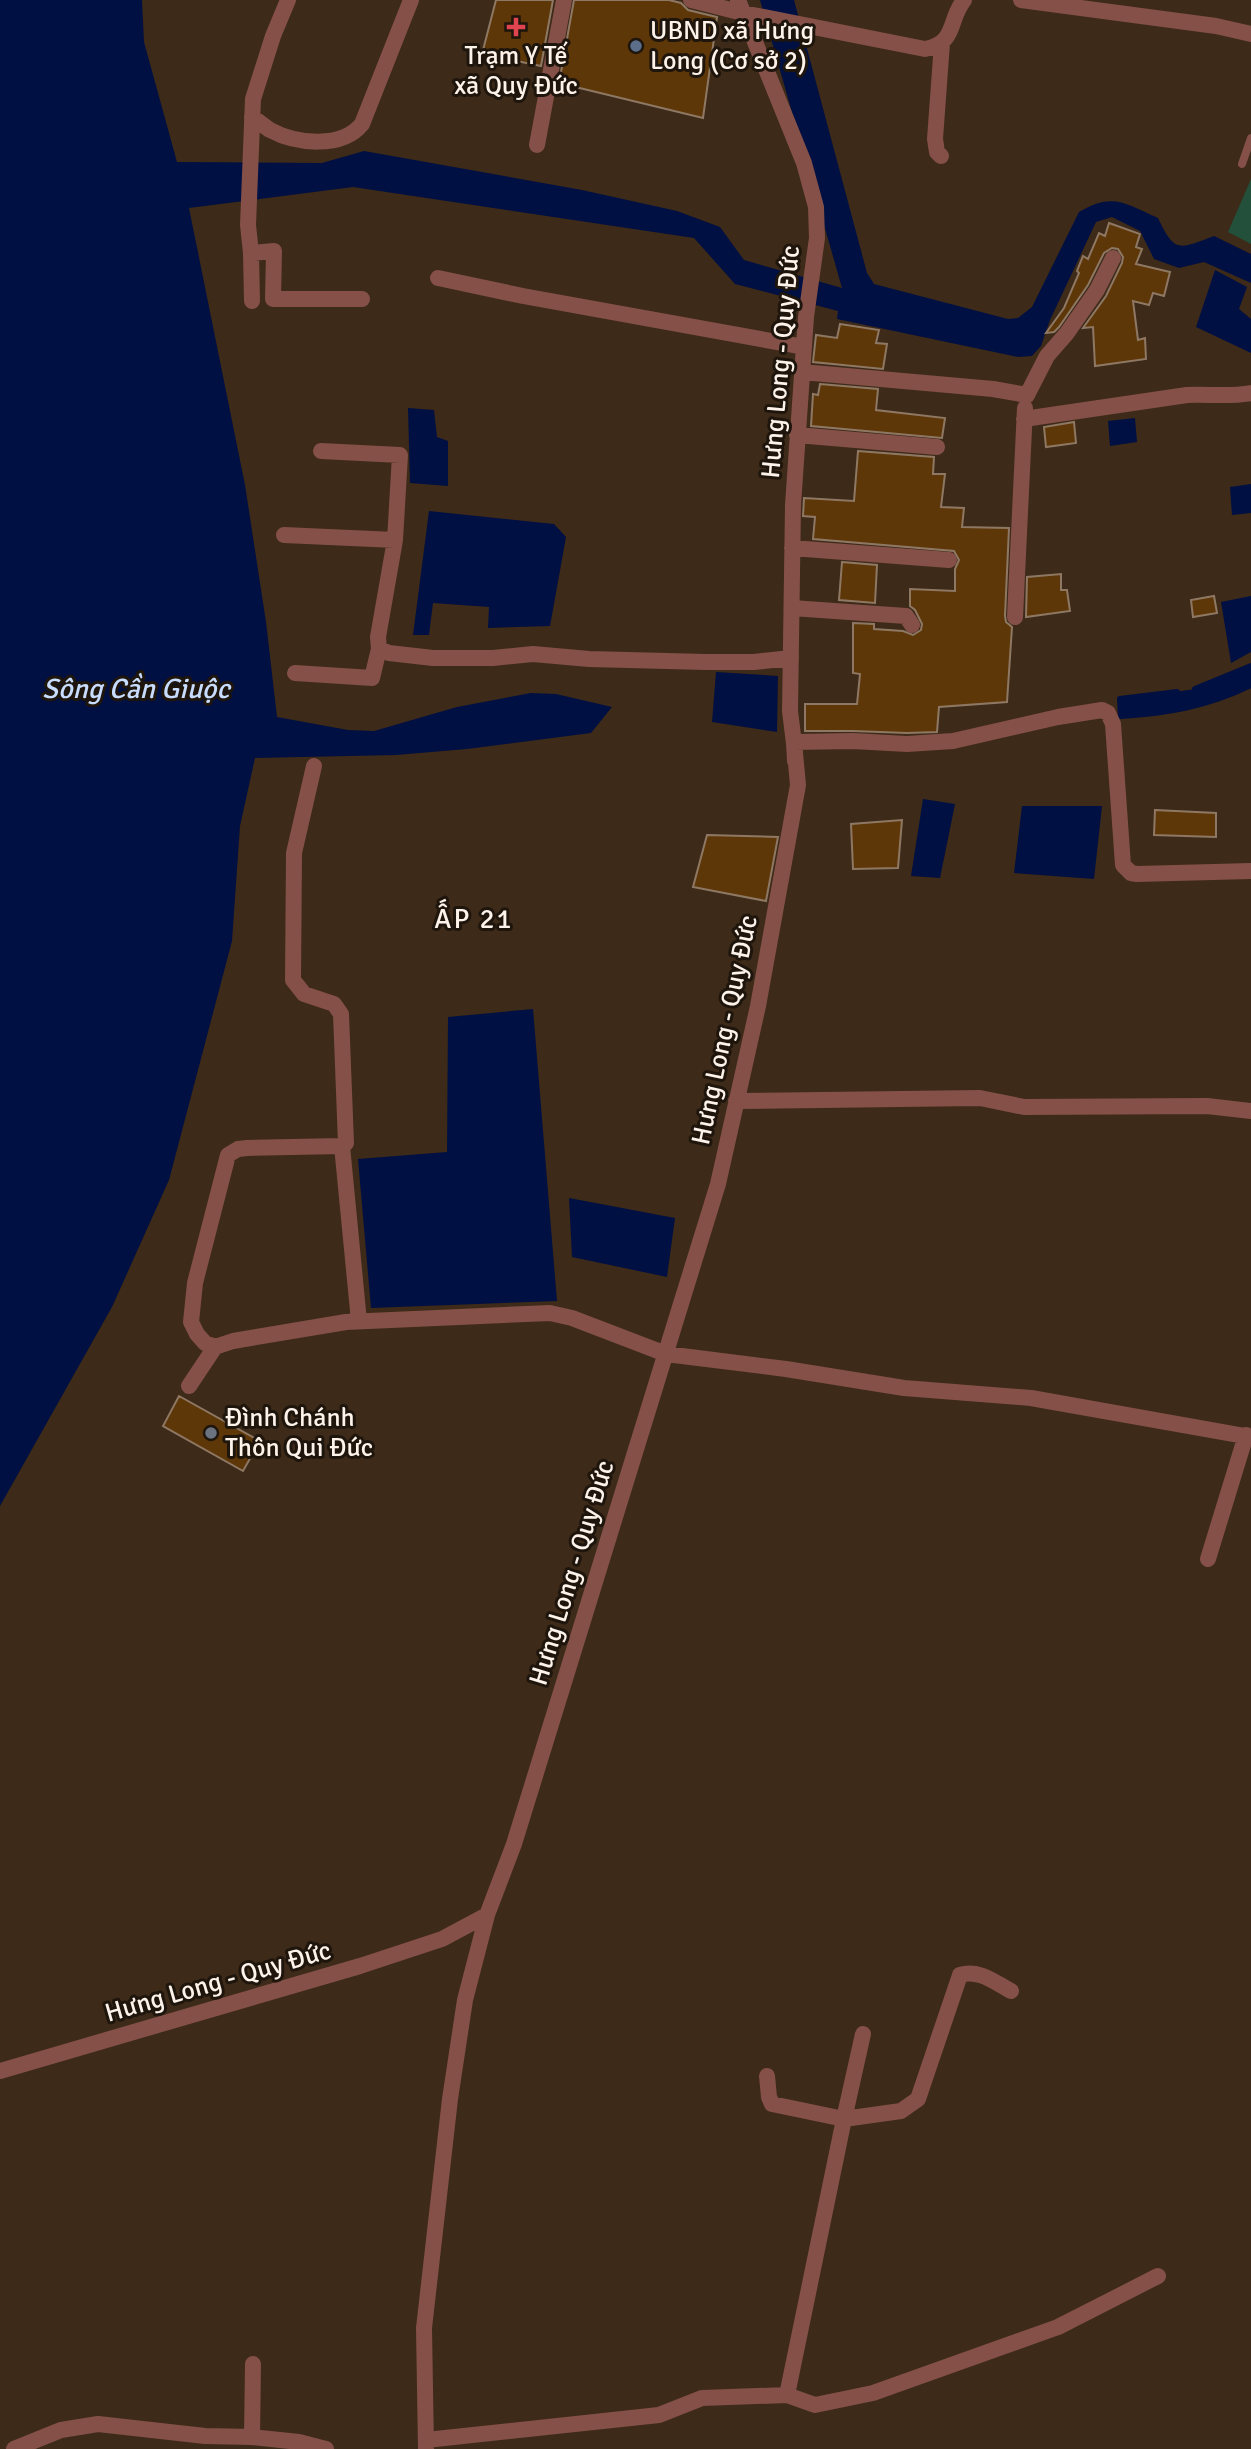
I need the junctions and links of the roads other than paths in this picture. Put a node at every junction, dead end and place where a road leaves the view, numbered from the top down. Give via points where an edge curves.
1 (288, 0) edge
2 (411, 0) edge
3 (564, 0) edge
4 (691, 0) edge
5 (964, 0) edge
6 (1021, 0) edge
7 (740, 7) edge
8 (1251, 34) edge
9 (942, 43) junction
10 (252, 117) junction
11 (1251, 138) edge
12 (537, 145) dead end
13 (941, 156) dead end
14 (1242, 164) dead end
15 (251, 253) junction
16 (1112, 258) dead end
17 (438, 278) dead end
18 (362, 299) dead end
19 (252, 301) dead end
20 (804, 347) junction
21 (802, 372) junction
22 (1251, 393) edge
23 (1027, 396) junction
24 (1024, 419) junction
25 (797, 435) junction
26 (937, 447) dead end
27 (321, 451) dead end
28 (284, 535) dead end
29 (395, 540) junction
30 (792, 548) junction
31 (949, 560) dead end
32 (792, 608) junction
33 (1014, 617) dead end
34 (912, 625) dead end
35 (379, 649) junction
36 (791, 658) junction
37 (295, 673) dead end
38 (794, 742) junction
39 (795, 761) dead end
40 (314, 766) dead end
41 (1251, 871) edge
42 (736, 1101) junction
43 (1251, 1111) edge
44 (342, 1146) junction
45 (359, 1321) junction
46 (215, 1347) junction
47 (666, 1354) junction
48 (189, 1386) dead end
49 (1248, 1436) edge
50 (1208, 1559) dead end
51 (487, 1915) junction
52 (1011, 1991) dead end
53 (863, 2034) dead end
54 (0, 2071) edge
55 (767, 2076) dead end
56 (844, 2119) junction
57 (1158, 2276) dead end
58 (253, 2364) dead end
59 (787, 2395) junction
60 (249, 2441) edge
61 (426, 2444) edge
62 (14, 2449) edge
63 (326, 2449) edge

1 - 10 street via 253,99
2 - 10 street via 356,132 332,141 293,138 271,131
3 - 12 street
4 - 7 street
5 - 9 street
6 - 8 street
7 - 9 street via 925,48
7 - 20 street, Hưng Long - Quy Đức via 804,163 816,207 817,238
9 - 13 street via 935,139
10 - 15 street
11 - 14 lane
15 - 18 street via 274,251 273,299
15 - 19 street
16 - 23 street via 1097,290 1047,356
17 - 20 street
20 - 21 street, Hưng Long - Quy Đức
21 - 23 street
21 - 25 street, Hưng Long - Quy Đức
22 - 24 street via 1187,395
23 - 24 street
24 - 33 street
25 - 26 street
25 - 30 street, Hưng Long - Quy Đức
27 - 29 street via 400,455
28 - 29 street
29 - 35 street
30 - 31 street
30 - 32 street, Hưng Long - Quy Đức
32 - 34 street via 906,616
32 - 36 street, Hưng Long - Quy Đức
35 - 36 street via 433,658 533,654 754,662
35 - 37 street via 372,678
36 - 38 street, Hưng Long - Quy Đức
38 - 39 street, Hưng Long - Quy Đức
38 - 41 street via 953,741 1102,710 1113,724 1126,870 1137,874
38 - 42 street, Hưng Long - Quy Đức via 798,785
40 - 44 street via 294,853 293,980 304,994 334,1004 341,1014 346,1143
42 - 43 street via 980,1097 1024,1107 1207,1106
42 - 47 street, Hưng Long - Quy Đức via 718,1184
44 - 45 street
44 - 46 street via 247,1148 228,1155 195,1283 191,1322 205,1343
45 - 46 street
45 - 47 street via 550,1313
46 - 48 street
47 - 49 street via 904,1388 1031,1398
47 - 51 street, Hưng Long - Quy Đức via 514,1844
49 - 50 street
51 - 54 street, Hưng Long - Quy Đức via 442,1939 360,1966
51 - 61 street via 465,2000 450,2099 424,2328
52 - 56 street via 978,1974 960,1975 918,2099 901,2111
53 - 56 street
55 - 56 street via 772,2104
56 - 59 street
57 - 59 street via 1058,2327 873,2393 815,2405
58 - 60 street
59 - 61 street via 702,2398 659,2415
60 - 62 street via 98,2424 61,2430
60 - 63 street via 299,2442

